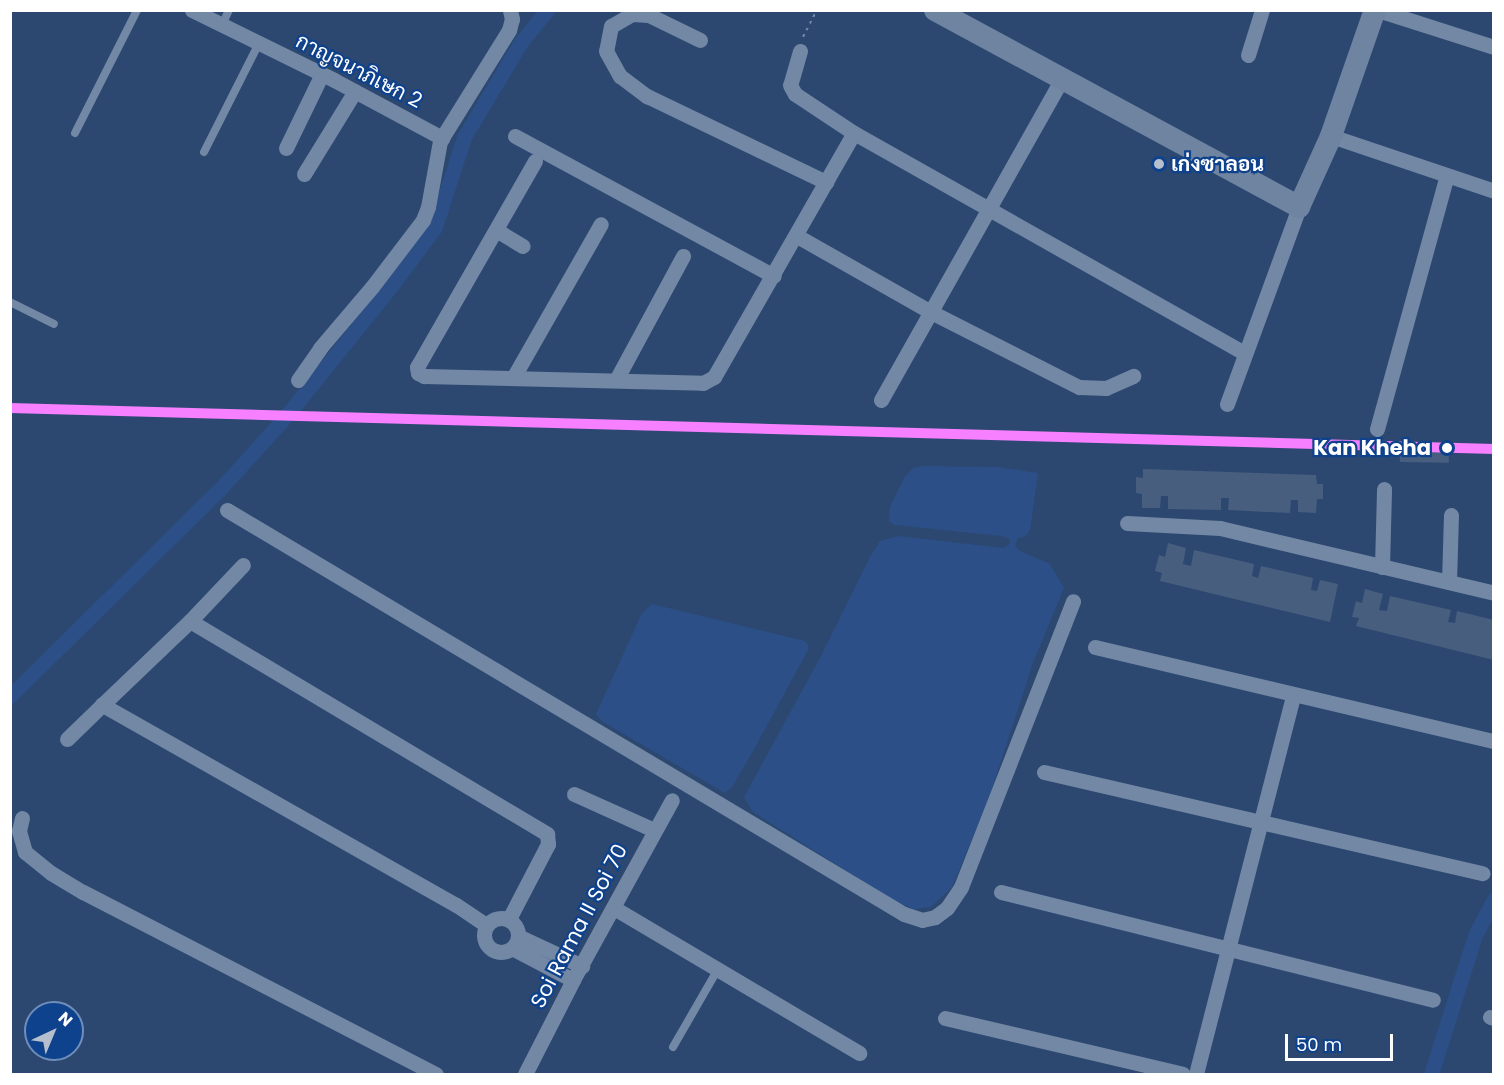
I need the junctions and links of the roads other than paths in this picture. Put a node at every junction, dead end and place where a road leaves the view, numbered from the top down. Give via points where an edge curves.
1 (137, 10) edge
2 (192, 10) edge
3 (229, 10) edge
4 (510, 10) edge
5 (935, 10) edge
6 (1262, 10) edge
7 (1376, 10) edge
8 (222, 26) junction
9 (700, 40) dead end
10 (259, 43) junction
11 (1494, 47) edge
12 (800, 51) dead end
13 (1248, 55) dead end
14 (322, 74) junction
15 (1061, 80) junction
16 (355, 91) junction
17 (75, 133) dead end
18 (854, 133) junction
19 (515, 136) dead end
20 (1331, 136) junction
21 (442, 138) junction
22 (286, 148) dead end
23 (204, 152) dead end
24 (535, 161) dead end
25 (304, 174) dead end
26 (1447, 175) junction
27 (826, 182) junction
28 (1494, 191) edge
29 (1299, 207) junction
30 (989, 209) junction
31 (601, 224) dead end
32 (496, 230) junction
33 (797, 236) junction
34 (523, 246) dead end
35 (683, 256) dead end
36 (774, 276) junction
37 (10, 302) edge
38 (931, 312) junction
39 (54, 324) dead end
40 (1244, 352) junction
41 (1133, 376) dead end
42 (513, 378) junction
43 (298, 380) dead end
44 (616, 380) junction
45 (880, 400) dead end
46 (1227, 404) dead end
47 (1377, 429) dead end
48 (1384, 489) dead end
49 (227, 510) dead end
50 (1451, 515) dead end
51 (1127, 523) dead end
52 (243, 565) dead end
53 (1382, 567) junction
54 (1449, 582) junction
55 (1494, 593) edge
56 (1073, 601) dead end
57 (190, 621) junction
58 (1095, 647) dead end
59 (1293, 695) junction
60 (102, 705) junction
61 (67, 739) dead end
62 (1494, 741) edge
63 (1044, 772) dead end
64 (574, 794) dead end
65 (672, 800) dead end
66 (22, 818) dead end
67 (1260, 824) junction
68 (654, 831) junction
69 (1483, 873) dead end
70 (1001, 892) dead end
71 (614, 908) junction
72 (509, 919) junction
73 (486, 925) junction
74 (515, 942) junction
75 (1230, 950) junction
76 (582, 966) junction
77 (717, 969) junction
78 (573, 980) junction
79 (1433, 1000) dead end
80 (945, 1018) dead end
81 (673, 1047) dead end
82 (859, 1053) dead end
83 (436, 1074) edge
84 (525, 1074) edge
85 (1183, 1074) edge
86 (1196, 1074) edge

1 - 17 lane
2 - 8 street, กาญจนาภิเษก 2
3 - 8 lane
4 - 21 street via 509,30
5 - 15 street
6 - 13 street
7 - 11 street
7 - 20 street
8 - 10 street, กาญจนาภิเษก 2
9 - 27 street via 650,15 632,14 610,26 606,51 620,76 648,96
10 - 14 street, กาญจนาภิเษก 2
10 - 23 lane
12 - 18 street via 790,89
14 - 16 street, กาญจนาภิเษก 2
14 - 22 street
15 - 29 street
15 - 30 street
16 - 21 street, กาญจนาภิเษก 2
16 - 25 street
18 - 27 street
18 - 30 street
19 - 36 street
20 - 26 street
20 - 29 street
21 - 43 street via 423,220
24 - 32 street
26 - 28 street
26 - 47 street
27 - 33 street
29 - 40 street
30 - 38 street
30 - 40 street
31 - 42 street
32 - 34 street
32 - 42 street via 417,368 424,376
33 - 36 street
33 - 38 street
35 - 44 street
36 - 44 street via 714,377 703,383
37 - 39 lane
38 - 41 street via 1079,387 1106,388
38 - 45 street
40 - 46 street
42 - 44 street
48 - 53 street
49 - 56 street via 894,908 922,920 935,917 946,908 961,887
50 - 54 street
51 - 53 street via 1220,528
52 - 57 street
53 - 54 street
54 - 55 street
57 - 60 street
57 - 72 street via 547,834 548,844
58 - 59 street
59 - 62 street
59 - 67 street
60 - 61 street
60 - 73 street
63 - 67 street
64 - 68 street
65 - 68 street, Soi Rama II Soi 70
66 - 83 street via 19,831 26,852 51,873
67 - 69 street
67 - 75 street
68 - 71 street, Soi Rama II Soi 70
70 - 75 street
71 - 76 street, Soi Rama II Soi 70
71 - 77 street
72 - 73 street via 499,917
72 - 74 street via 516,926
73 - 74 street via 483,936 487,946 502,952
74 - 76 street
74 - 78 street
75 - 79 street
75 - 86 street
76 - 78 street, Soi Rama II Soi 70
77 - 81 lane
77 - 82 street
78 - 84 street, Soi Rama II Soi 70
80 - 85 street

